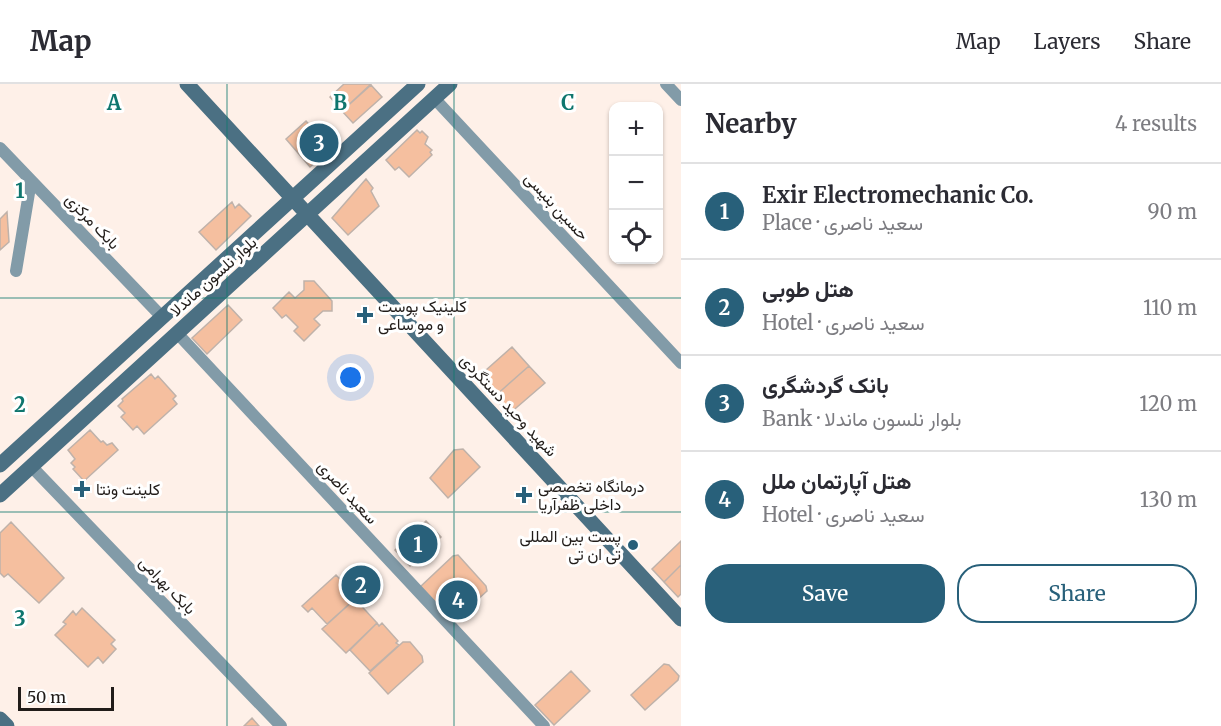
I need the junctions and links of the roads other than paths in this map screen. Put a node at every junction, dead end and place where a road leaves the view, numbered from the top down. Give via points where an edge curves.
1 (188, 84) edge
2 (418, 84) edge
3 (450, 84) edge
4 (666, 84) edge
5 (434, 98) junction
6 (681, 100) edge
7 (0, 148) edge
8 (31, 181) junction
9 (293, 198) junction
10 (307, 214) junction
11 (16, 271) dead end
12 (162, 317) junction
13 (177, 333) junction
14 (681, 363) edge
15 (0, 465) edge
16 (31, 466) junction
17 (0, 495) edge
18 (681, 619) edge
19 (0, 719) edge
20 (7, 726) edge
21 (281, 726) edge
22 (544, 726) edge

1 - 9 main road, شهید وحید دستگردی
2 - 9 main road, بلوار نلسون ماندلا
3 - 5 main road, بلوار نلسون ماندلا
4 - 6 street
5 - 10 main road, بلوار نلسون ماندلا
5 - 14 street, حسین بنیسی
7 - 8 street, بابک مرکزی
8 - 11 street
8 - 12 street, بابک مرکزی
9 - 10 main road, شهید وحید دستگردی
9 - 12 main road, بلوار نلسون ماندلا
10 - 13 main road, بلوار نلسون ماندلا
10 - 18 main road, شهید وحید دستگردی
12 - 15 main road, بلوار نلسون ماندلا
13 - 16 main road, بلوار نلسون ماندلا
13 - 22 street, سعید ناصری
16 - 17 main road, بلوار نلسون ماندلا
16 - 21 street, بابک بهرامی
19 - 20 main road

